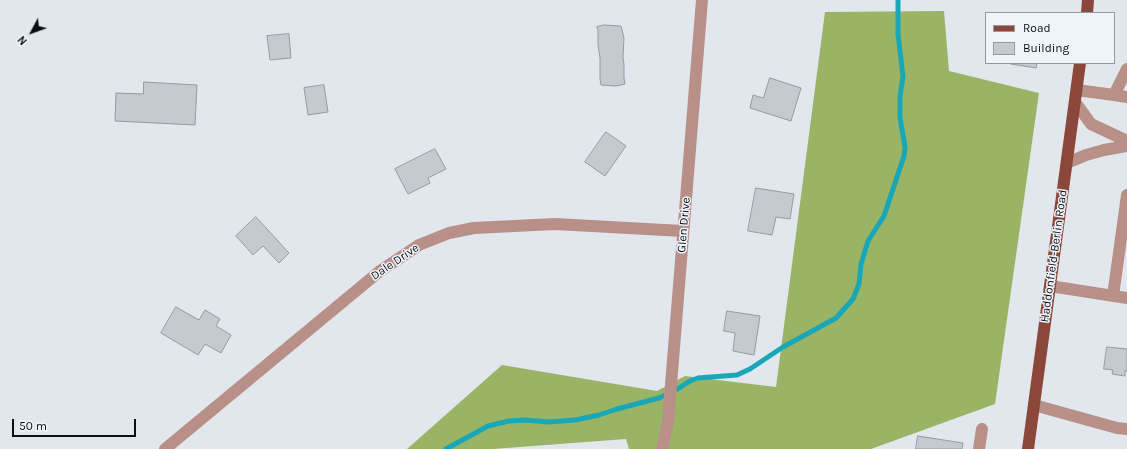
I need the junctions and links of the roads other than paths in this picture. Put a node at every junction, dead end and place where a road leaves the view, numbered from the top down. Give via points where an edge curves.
1 (702, 0) edge
2 (1088, 0) edge
3 (1087, 12) edge
4 (1080, 64) edge
5 (1127, 69) edge
6 (1114, 95) junction
7 (1076, 96) junction
8 (1127, 97) edge
9 (1127, 141) edge
10 (1127, 146) edge
11 (1067, 163) junction
12 (1127, 195) edge
13 (683, 232) junction
14 (1050, 286) junction
15 (1113, 296) junction
16 (1127, 298) edge
17 (1034, 405) junction
18 (982, 429) dead end
19 (1127, 429) edge
20 (165, 449) edge
21 (662, 449) edge
22 (979, 449) edge
23 (1028, 449) edge

1 - 13 street, Glen Drive
2 - 3 main road
4 - 7 main road, Haddonfield-Berlin Road
5 - 6 street
6 - 7 street
6 - 8 street
7 - 9 street via 1091,124
7 - 11 main road, Haddonfield-Berlin Road
10 - 11 street via 1086,155
11 - 14 main road, Haddonfield-Berlin Road
12 - 15 street
13 - 20 street, Dale Drive via 555,224 474,228 448,233 419,245 380,271
13 - 21 street, Glen Drive via 668,422
14 - 15 street
14 - 17 main road, Haddonfield-Berlin Road
15 - 16 street
17 - 19 street
17 - 23 main road, Haddonfield-Berlin Road
18 - 22 street

